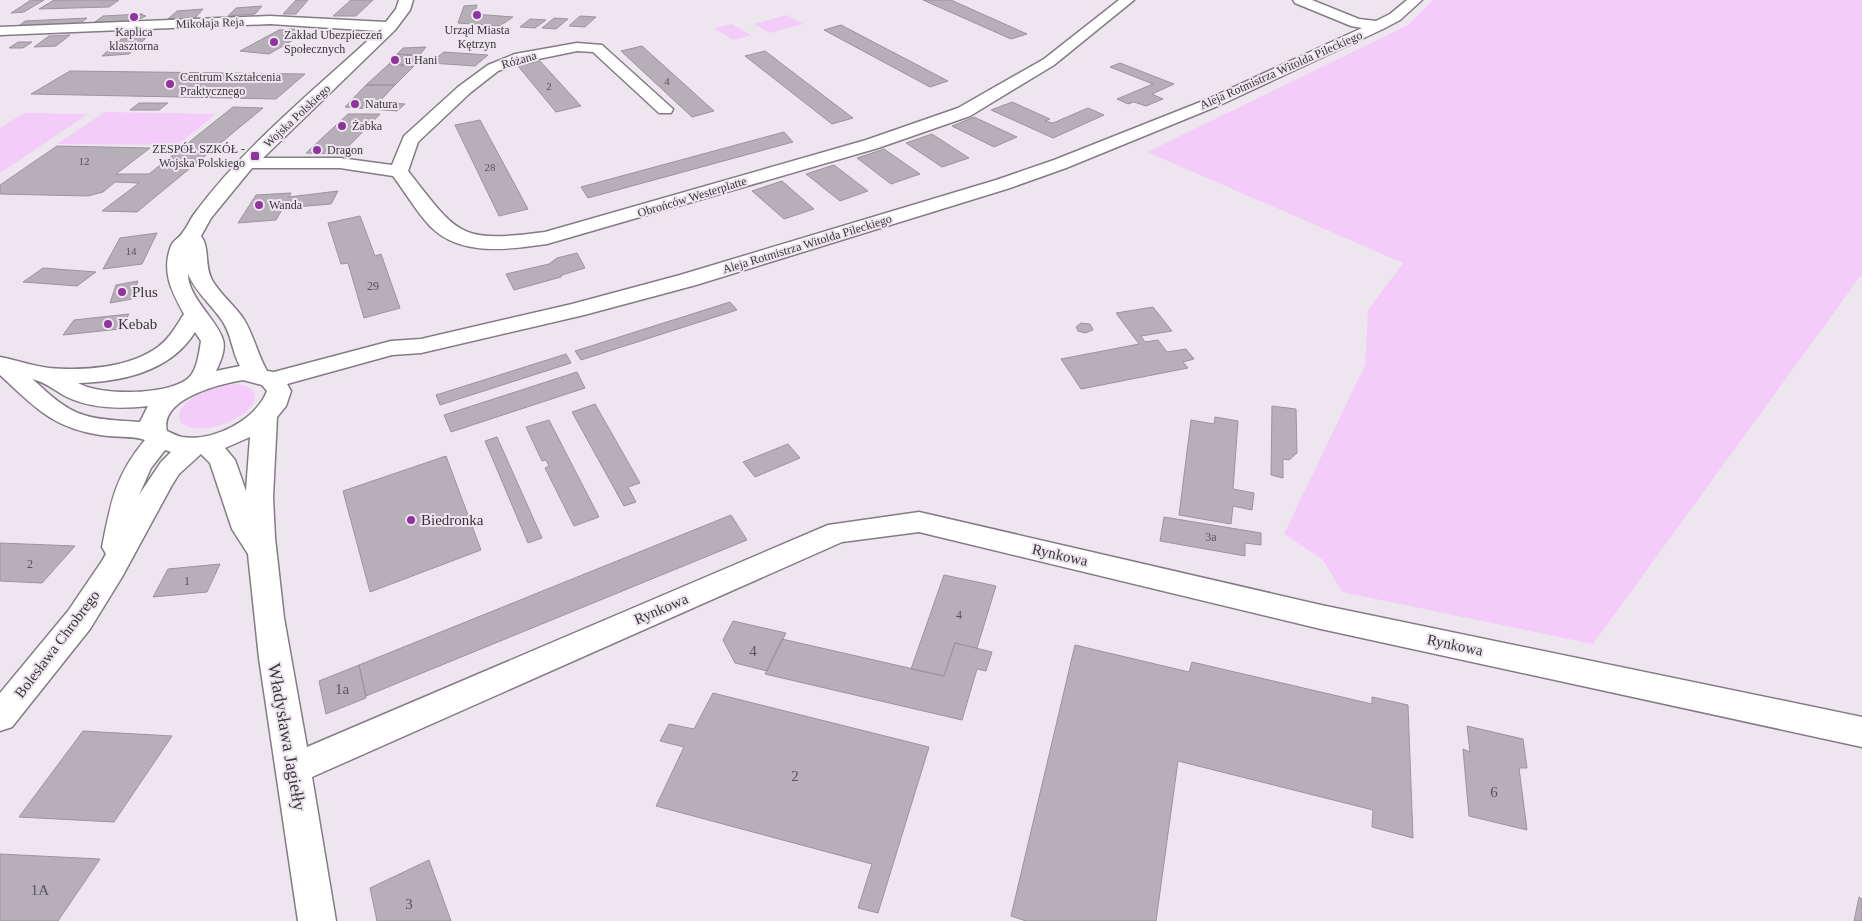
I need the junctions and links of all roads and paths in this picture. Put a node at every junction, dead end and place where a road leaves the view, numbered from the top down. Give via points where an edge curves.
1 (406, 0) edge
2 (1127, 0) edge
3 (1400, 0) edge
4 (1415, 0) edge
5 (1306, 2) edge
6 (1367, 22) junction
7 (390, 27) junction
8 (0, 31) edge
9 (664, 109) dead end
10 (247, 163) junction
11 (399, 172) junction
12 (191, 236) junction
13 (195, 315) junction
14 (0, 364) edge
15 (49, 375) junction
16 (198, 383) junction
17 (268, 393) junction
18 (175, 395) junction
19 (157, 435) junction
20 (201, 444) junction
21 (261, 552) junction
22 (112, 568) junction
23 (0, 717) edge
24 (1862, 732) edge
25 (293, 769) junction
26 (317, 921) edge

1 - 7 street, Wojska Polskiego via 403,10
2 - 11 street, Obrońców Westerplatte via 1049,62 964,112 872,144 547,238 486,242 455,235 443,228
3 - 6 street, Aleja Rotmistrza Witolda Pileckiego
4 - 6 street, Aleja Rotmistrza Witolda Pileckiego via 1395,17
5 - 6 street
6 - 17 street, Aleja Rotmistrza Witolda Pileckiego via 1214,102 1060,164 678,282 421,346 391,360
7 - 8 street, Mikołaja Reja via 270,20
7 - 10 street, Wojska Polskiego
9 - 11 street, Różana via 597,48 578,47 515,59 493,68 464,90 410,140
10 - 11 street via 340,163
10 - 12 street, Wojska Polskiego via 202,216
12 - 13 street, Wojska Polskiego via 181,246 177,277
12 - 17 street via 196,243 195,267 201,281 229,313
13 - 15 street via 178,341 167,351 143,363 96,375
13 - 16 street, Wojska Polskiego via 212,341 209,361
14 - 15 street
14 - 19 street via 54,411 75,421
15 - 18 street via 76,392 97,398 118,401
16 - 17 street via 228,374
16 - 18 street
17 - 20 street, Aleja Rotmistrza Witolda Pileckiego via 239,433
17 - 21 street, Władysława Jagiełły via 261,444
18 - 19 street, Bolesława Chrobrego via 154,417
19 - 20 street via 181,446
19 - 22 street, Bolesława Chrobrego via 126,494
20 - 21 street, Władysława Jagiełły via 222,460 246,529
20 - 22 street, Bolesława Chrobrego via 170,468
21 - 25 street, Władysława Jagiełły via 267,616
22 - 23 street, Bolesława Chrobrego via 78,620
24 - 25 street, Rynkowa via 1321,617 919,522 838,532
25 - 26 street, Władysława Jagiełły

